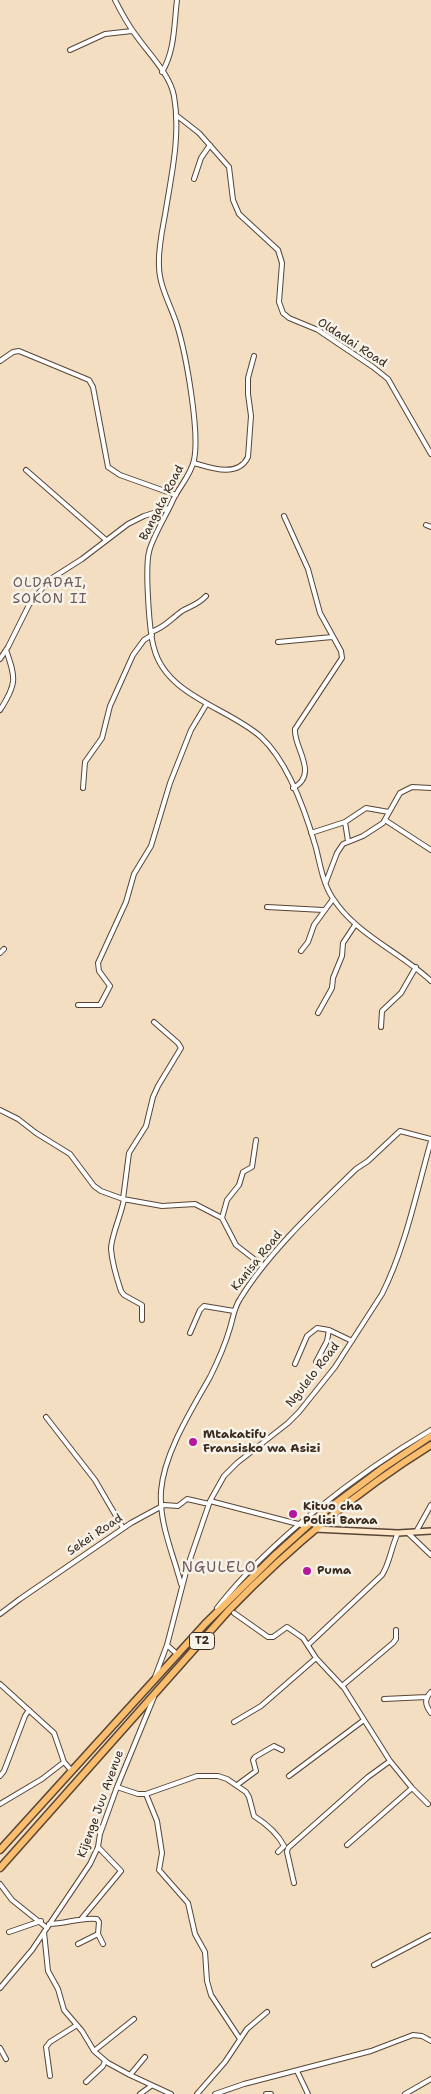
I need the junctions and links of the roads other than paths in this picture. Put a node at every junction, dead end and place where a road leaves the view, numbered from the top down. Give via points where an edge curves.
1 (115, 0) edge
2 (177, 0) edge
3 (132, 31) junction
4 (70, 50) dead end
5 (162, 72) junction
6 (176, 115) junction
7 (210, 145) junction
8 (194, 179) dead end
9 (254, 356) dead end
10 (0, 361) edge
11 (431, 454) edge
12 (194, 463) junction
13 (26, 470) dead end
14 (176, 495) junction
15 (169, 508) junction
16 (284, 516) dead end
17 (426, 524) dead end
18 (431, 527) edge
19 (106, 540) junction
20 (206, 596) dead end
21 (151, 634) junction
22 (332, 637) junction
23 (278, 642) dead end
24 (6, 650) junction
25 (0, 659) edge
26 (206, 704) junction
27 (0, 710) edge
28 (83, 788) dead end
29 (292, 788) junction
30 (431, 788) edge
31 (389, 812) junction
32 (385, 820) junction
33 (345, 822) junction
34 (311, 833) junction
35 (348, 841) junction
36 (431, 850) edge
37 (326, 883) junction
38 (333, 899) junction
39 (267, 907) dead end
40 (323, 910) junction
41 (355, 925) junction
42 (4, 949) dead end
43 (301, 950) dead end
44 (0, 953) edge
45 (416, 967) junction
46 (431, 981) edge
47 (78, 1005) dead end
48 (318, 1013) dead end
49 (154, 1022) dead end
50 (380, 1027) dead end
51 (0, 1110) edge
52 (256, 1140) dead end
53 (431, 1140) edge
54 (123, 1199) junction
55 (222, 1218) junction
56 (263, 1266) junction
57 (234, 1311) junction
58 (142, 1320) dead end
59 (329, 1330) junction
60 (190, 1332) dead end
61 (352, 1341) junction
62 (316, 1362) dead end
63 (295, 1364) dead end
64 (46, 1418) dead end
65 (431, 1430) edge
66 (431, 1436) edge
67 (431, 1445) edge
68 (210, 1502) junction
69 (431, 1505) edge
70 (161, 1507) junction
71 (303, 1525) junction
72 (123, 1528) junction
73 (315, 1529) junction
74 (431, 1531) edge
75 (416, 1532) junction
76 (398, 1533) junction
77 (408, 1533) junction
78 (431, 1555) edge
79 (181, 1584) junction
80 (234, 1613) dead end
81 (0, 1614) edge
82 (396, 1630) dead end
83 (309, 1644) junction
84 (167, 1645) junction
85 (178, 1655) junction
86 (316, 1658) junction
87 (153, 1684) junction
88 (342, 1686) junction
89 (1, 1687) edge
90 (431, 1692) edge
91 (156, 1693) junction
92 (427, 1696) junction
93 (384, 1699) dead end
94 (29, 1710) junction
95 (431, 1713) edge
96 (364, 1720) junction
97 (234, 1722) dead end
98 (90, 1750) junction
99 (282, 1750) dead end
100 (98, 1758) junction
101 (390, 1761) junction
102 (64, 1762) junction
103 (70, 1771) junction
104 (0, 1776) edge
105 (289, 1776) dead end
106 (77, 1782) junction
107 (237, 1785) junction
108 (117, 1786) junction
109 (412, 1788) junction
110 (146, 1794) junction
111 (0, 1804) edge
112 (428, 1804) dead end
113 (347, 1845) dead end
114 (98, 1847) junction
115 (0, 1850) edge
116 (278, 1852) dead end
117 (0, 1868) edge
118 (294, 1883) dead end
119 (0, 1884) edge
120 (82, 1918) junction
121 (41, 1921) junction
122 (48, 1926) junction
123 (9, 1932) dead end
124 (44, 1932) junction
125 (98, 1934) junction
126 (431, 1935) edge
127 (78, 1944) dead end
128 (103, 1944) dead end
129 (374, 1965) dead end
130 (0, 1980) edge
131 (4, 1984) junction
132 (0, 1988) edge
133 (267, 2012) dead end
134 (134, 2019) dead end
135 (77, 2025) junction
136 (240, 2039) junction
137 (431, 2041) edge
138 (0, 2048) edge
139 (94, 2051) junction
140 (145, 2057) dead end
141 (6, 2059) dead end
142 (105, 2061) junction
143 (297, 2071) junction
144 (130, 2075) junction
145 (50, 2076) dead end
146 (431, 2079) edge
147 (86, 2082) dead end
148 (151, 2086) junction
149 (228, 2092) edge
150 (140, 2094) edge
151 (171, 2094) edge
152 (197, 2094) edge
153 (215, 2094) edge
154 (266, 2094) edge
155 (271, 2094) edge
156 (308, 2094) edge
157 (405, 2094) edge

1 - 3 street, Bangata Road
2 - 5 street via 173,41
3 - 4 street via 105,34
3 - 5 street, Bangata Road
5 - 6 street, Bangata Road via 172,89
6 - 7 street, Oldadai Road
6 - 12 street, Bangata Road via 175,148 158,266 177,324 185,362 193,422
7 - 8 street
7 - 11 street, Oldadai Road via 229,167 233,200 244,221 271,242 280,256 279,302 283,313 318,330 388,379
9 - 12 street via 248,378 251,416 248,458 242,467 231,470
10 - 14 street via 19,351 89,380 108,467 120,475
12 - 14 street, Bangata Road
13 - 19 street
14 - 15 street, Bangata Road
15 - 19 street via 128,524
15 - 21 street, Bangata Road via 148,556
16 - 22 street via 308,569 317,606
17 - 18 street
19 - 24 street via 45,584 29,605
20 - 21 street
21 - 26 street, Bangata Road via 156,655 165,669
21 - 28 street via 133,655 110,706 102,738 85,762
22 - 23 street
22 - 29 street via 342,658 295,729 305,766 300,782
24 - 25 street
24 - 27 street via 14,678
26 - 29 street, Bangata Road via 261,738 281,763
26 - 47 street via 191,730 170,783 151,846 134,874 126,902 98,963 109,990 100,1005
29 - 34 street, Bangata Road
30 - 31 street via 412,787 403,791
31 - 32 street
31 - 33 street via 366,808
32 - 35 street via 363,836
32 - 36 street
33 - 34 street
33 - 35 street
34 - 37 street, Bangata Road
35 - 37 street via 337,853
37 - 38 street, Bangata Road
38 - 40 street
38 - 41 street, Bangata Road
39 - 40 street
40 - 43 street
41 - 45 street, Bangata Road
41 - 48 street via 344,943 332,988
42 - 44 street
45 - 46 street, Bangata Road
45 - 50 street via 401,993 382,1011
49 - 54 street via 181,1048 158,1086 146,1126 129,1153
51 - 54 street via 18,1118 70,1154 97,1189
52 - 55 street via 252,1167 243,1172 239,1186 227,1200
53 - 56 street, Kanisa Road via 404,1130 396,1133 356,1169
53 - 61 street, Ngulelo Road via 388,1281
54 - 55 street via 166,1207 192,1203
54 - 58 street via 112,1252 121,1292 142,1305
55 - 56 street via 236,1245
56 - 57 street, Kanisa Road
57 - 60 street via 204,1306
57 - 70 street, Kanisa Road via 213,1370 167,1459
59 - 61 street
59 - 62 street
59 - 63 street via 320,1327 310,1333
61 - 68 street, Ngulelo Road via 299,1412 230,1469
64 - 72 street via 94,1480
65 - 71 street via 385,1460
66 - 71 highway, T2
67 - 73 highway, T2
68 - 70 street, Sekei Road via 188,1499 178,1506 166,1504
68 - 71 street, Sekei Road
68 - 79 street, Ngulelo Road
69 - 75 street
70 - 72 street, Sekei Road
70 - 79 street, Kanisa Road
71 - 85 highway, T2
72 - 81 street, Sekei Road
73 - 76 street
73 - 91 highway, T2 via 236,1603
74 - 75 street
75 - 77 street
76 - 77 street
76 - 83 street via 382,1575
77 - 78 street
79 - 84 street, Ngulelo Road
80 - 83 street via 268,1637 288,1627
82 - 88 street via 394,1643
83 - 86 street
84 - 85 street
84 - 87 street, Ngulelo Road
85 - 87 highway, T2
86 - 88 street
86 - 97 street via 260,1706
87 - 98 highway, T2
88 - 96 street
89 - 94 street
90 - 92 street
91 - 100 highway, T2
91 - 108 street, Kijenge Juu Avenue
92 - 93 street
92 - 95 street via 425,1702
94 - 102 street via 55,1734
94 - 104 street
96 - 101 street
96 - 105 street
98 - 100 highway
98 - 103 highway, T2
99 - 107 street via 274,1746 254,1757 256,1771
100 - 106 highway, T2
101 - 109 street
101 - 118 street via 288,1848
102 - 103 street
102 - 111 street
103 - 106 highway
103 - 115 highway, T2
106 - 117 highway, T2
107 - 110 street via 223,1777 204,1774
107 - 116 street via 250,1797 254,1816 281,1841 284,1846
108 - 110 street
108 - 114 street, Kijenge Juu Avenue
109 - 112 street
109 - 113 street
110 - 136 street via 157,1820 162,1853 159,1870 188,1903 195,1934 205,1952 211,1995
114 - 120 street via 121,1871
114 - 122 street, Kijenge Juu Avenue
119 - 121 street via 12,1900
120 - 122 street
120 - 125 street via 98,1920
121 - 122 street
121 - 123 street
122 - 124 street, Kijenge Juu Avenue
124 - 131 street, Kijenge Juu Avenue
124 - 135 street via 48,1970 64,2010
125 - 127 street
125 - 128 street
126 - 129 street
130 - 131 street
131 - 132 street, Kijenge Juu Avenue
133 - 136 street
134 - 139 street
135 - 139 street
135 - 145 street via 46,2047
136 - 152 street
137 - 143 street via 413,2035 371,2051
138 - 141 street
139 - 142 street
140 - 144 street
142 - 144 street
142 - 147 street
143 - 149 street
143 - 156 street
144 - 148 street
146 - 157 street
148 - 150 street
148 - 151 street
149 - 153 street
154 - 155 street

